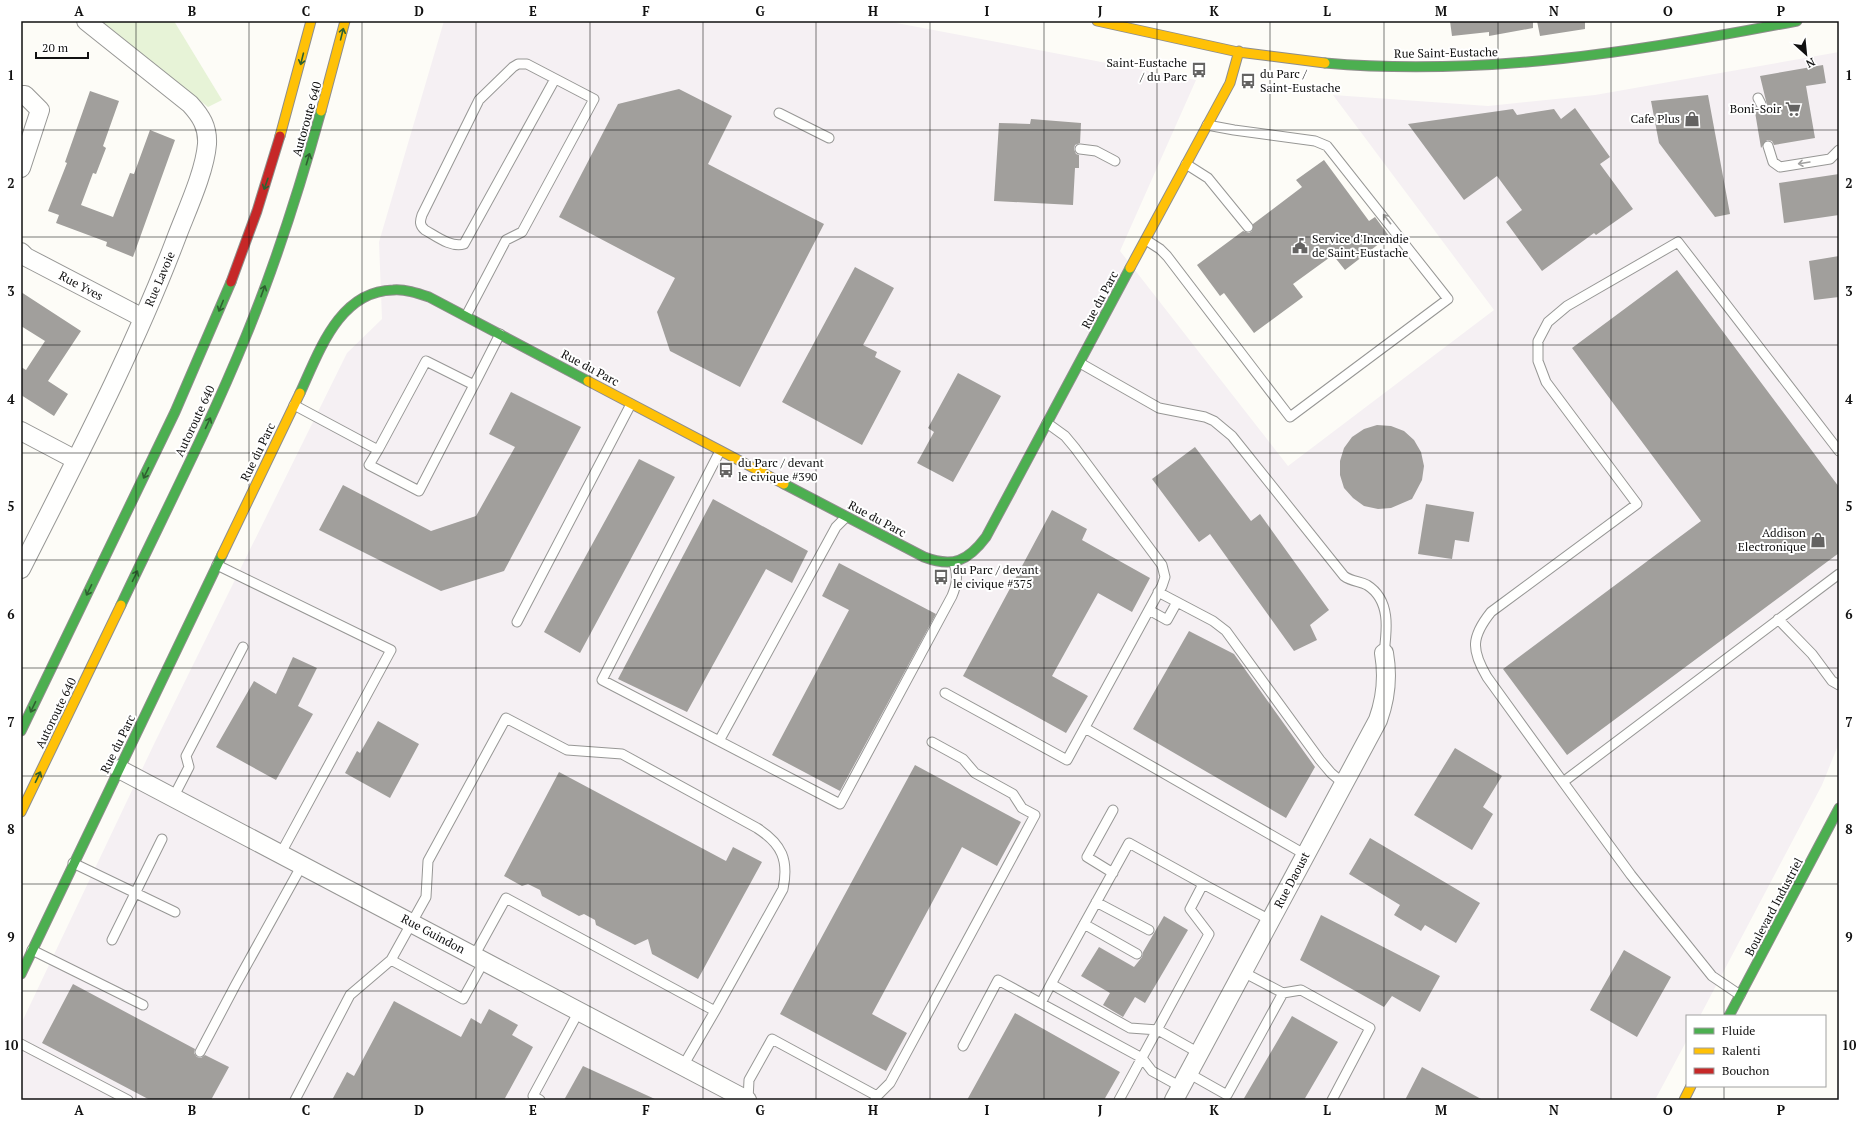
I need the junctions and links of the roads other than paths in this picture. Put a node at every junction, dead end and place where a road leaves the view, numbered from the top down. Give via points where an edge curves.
1 (86, 21) edge
2 (311, 21) edge
3 (345, 21) edge
4 (1097, 21) edge
5 (1797, 21) edge
6 (1239, 51) junction
7 (555, 79) junction
8 (21, 95) edge
9 (778, 113) dead end
10 (1208, 125) junction
11 (829, 138) dead end
12 (1768, 146) dead end
13 (1080, 149) dead end
14 (1839, 150) edge
15 (1115, 161) dead end
16 (1186, 164) junction
17 (21, 168) edge
18 (1248, 227) dead end
19 (1146, 240) junction
20 (21, 252) edge
21 (466, 316) junction
22 (143, 318) junction
23 (500, 334) junction
24 (1080, 364) junction
25 (474, 385) junction
26 (294, 404) junction
27 (631, 404) junction
28 (1047, 423) junction
29 (21, 431) edge
30 (378, 450) junction
31 (720, 450) junction
32 (1839, 451) edge
33 (76, 460) junction
34 (846, 517) junction
35 (954, 563) junction
36 (217, 565) junction
37 (21, 570) edge
38 (1839, 574) edge
39 (1158, 592) junction
40 (1177, 602) junction
41 (1148, 610) junction
42 (1778, 619) junction
43 (517, 622) dead end
44 (243, 647) dead end
45 (1384, 653) joint
46 (1839, 686) edge
47 (945, 693) dead end
48 (1085, 728) junction
49 (21, 730) edge
50 (719, 741) junction
51 (932, 742) dead end
52 (119, 769) junction
53 (1563, 782) junction
54 (1344, 784) junction
55 (173, 798) junction
56 (1839, 808) edge
57 (1113, 810) dead end
58 (21, 812) edge
59 (162, 839) dead end
60 (281, 853) junction
61 (1306, 855) junction
62 (73, 863) junction
63 (302, 865) junction
64 (1113, 873) junction
65 (1203, 884) junction
66 (136, 893) junction
67 (1096, 902) junction
68 (176, 912) dead end
69 (1270, 920) junction
70 (413, 923) junction
71 (1084, 924) junction
72 (1149, 930) dead end
73 (112, 940) dead end
74 (32, 950) junction
75 (1137, 954) dead end
76 (479, 958) junction
77 (391, 960) junction
78 (1243, 972) junction
79 (21, 974) edge
80 (1051, 984) junction
81 (1283, 994) junction
82 (1740, 995) junction
83 (1041, 1002) junction
84 (143, 1005) dead end
85 (579, 1011) junction
86 (715, 1011) junction
87 (1730, 1015) edge
88 (1158, 1030) junction
89 (21, 1044) edge
90 (963, 1046) dead end
91 (200, 1052) dead end
92 (1199, 1053) junction
93 (1142, 1058) junction
94 (684, 1066) junction
95 (1181, 1087) edge
96 (1690, 1087) edge
97 (876, 1098) edge
98 (128, 1100) edge
99 (295, 1100) edge
100 (540, 1100) edge
101 (747, 1100) edge
102 (1119, 1100) edge
103 (1332, 1100) edge
104 (1684, 1100) edge

1 - 22 street, Rue Lavoie via 190,104 204,121 206,130 206,152 188,207
2 -> 49 main road, Autoroute 640 via 269,176 217,317 183,396
58 -> 3 main road, Autoroute 640 via 198,445 256,310 308,160
4 - 6 main road, Rue Saint-Eustache
5 - 6 main road, Rue Saint-Eustache via 1618,52 1478,66 1348,65 1284,59
6 - 10 main road, Rue du Parc via 1230,83
7 - 7 lane via 464,244 452,244 425,230 421,226 422,215 485,92 518,64 527,64
7 - 21 lane via 594,99 522,232 506,240
8 - 17 street via 40,110
9 - 11 lane
10 - 16 main road, Rue du Parc
19 -> 10 lane via 1167,256 1290,417 1448,299 1333,151 1321,142
14 -> 12 lane via 1830,159 1780,167 1773,162
13 - 15 lane via 1096,151
16 - 18 lane via 1208,178
16 - 19 main road, Rue du Parc
19 - 24 main road, Rue du Parc
20 - 22 street, Rue Yves via 26,257
21 - 23 main road, Rue du Parc
21 - 26 main road, Rue du Parc via 429,297 406,290 385,290 363,298 337,319
22 - 33 street, Rue Lavoie
23 - 25 lane
23 - 27 main road, Rue du Parc
24 - 28 main road, Rue du Parc
24 - 45 lane via 1159,408 1205,417 1232,436 1344,576 1367,585 1380,599 1387,618
25 - 30 lane via 426,361
25 - 30 lane via 419,490 369,465
26 - 30 lane
26 - 36 main road, Rue du Parc
27 - 31 main road, Rue du Parc
27 - 43 lane
28 - 35 main road, Rue du Parc via 986,537 971,555
28 - 39 lane via 1065,436 1075,448 1162,565 1165,577
29 - 33 street
31 - 34 main road, Rue du Parc
31 - 50 lane via 602,680
32 - 53 lane via 1678,242 1567,306 1548,322 1538,341 1537,352 1546,382 1637,504 1491,612 1474,642 1478,659 1487,677
33 - 37 street, Rue Lavoie
34 - 35 main road, Rue du Parc via 931,561
34 - 50 lane via 836,527
35 - 50 lane via 957,575 952,596 840,804
36 - 52 main road, Rue du Parc
36 - 60 lane via 391,650
38 - 42 lane
39 - 40 lane
39 - 41 lane
40 - 41 lane via 1167,620
40 - 54 lane via 1226,631 1324,764
41 - 48 lane
42 - 46 lane
42 - 53 lane
44 - 55 lane via 186,756 189,767
45 - 54 street, Rue Daoust via 1385,700 1378,720
47 - 48 lane via 1067,760
48 - 61 lane
51 - 97 lane via 963,759 975,773 1013,794 1022,808 1035,815 890,1083
52 - 55 street, Rue Guindon
52 - 62 main road, Rue du Parc
53 - 82 lane via 1631,874 1712,976
54 - 61 street, Rue Daoust
55 - 60 street, Rue Guindon
56 - 82 main road, Boulevard Industriel
57 - 64 lane via 1087,857
59 - 66 lane
60 - 63 street, Rue Guindon
61 - 69 street, Rue Daoust
62 - 66 lane
62 - 74 main road, Rue du Parc
63 - 70 street, Rue Guindon
63 - 91 lane
64 - 65 lane via 1129,843
64 - 67 lane
65 - 69 lane
65 - 88 lane via 1190,909 1209,934
66 - 68 lane
66 - 73 lane
67 - 71 lane
67 - 72 lane
69 - 78 street, Rue Daoust
70 - 76 street, Rue Guindon
70 - 77 lane
70 - 86 lane via 426,897 428,861 506,718 567,750 622,754 757,828 775,841 785,864 783,889
71 - 75 lane
71 - 80 lane
74 - 79 main road, Rue du Parc
74 - 84 lane
76 - 77 lane via 463,999
76 - 85 street, Rue Guindon
76 - 86 lane via 506,898
77 - 99 lane via 350,995
78 - 81 lane
78 - 92 street, Rue Daoust
80 - 83 lane
80 - 88 lane via 1130,1028
81 - 95 lane via 1228,1095
81 - 103 lane via 1300,990 1370,1028
82 - 87 main road, Boulevard Industriel
83 - 90 lane via 998,980
83 - 93 lane
85 - 94 street, Rue Guindon
85 - 100 lane via 533,1096
86 - 94 lane
88 - 92 lane
88 - 93 lane
89 - 98 lane
92 - 95 street, Rue Daoust
93 - 95 lane via 1152,1070
93 - 102 lane
94 - 101 street, Rue Guindon
96 - 104 main road
97 - 101 lane via 772,1039 749,1080

